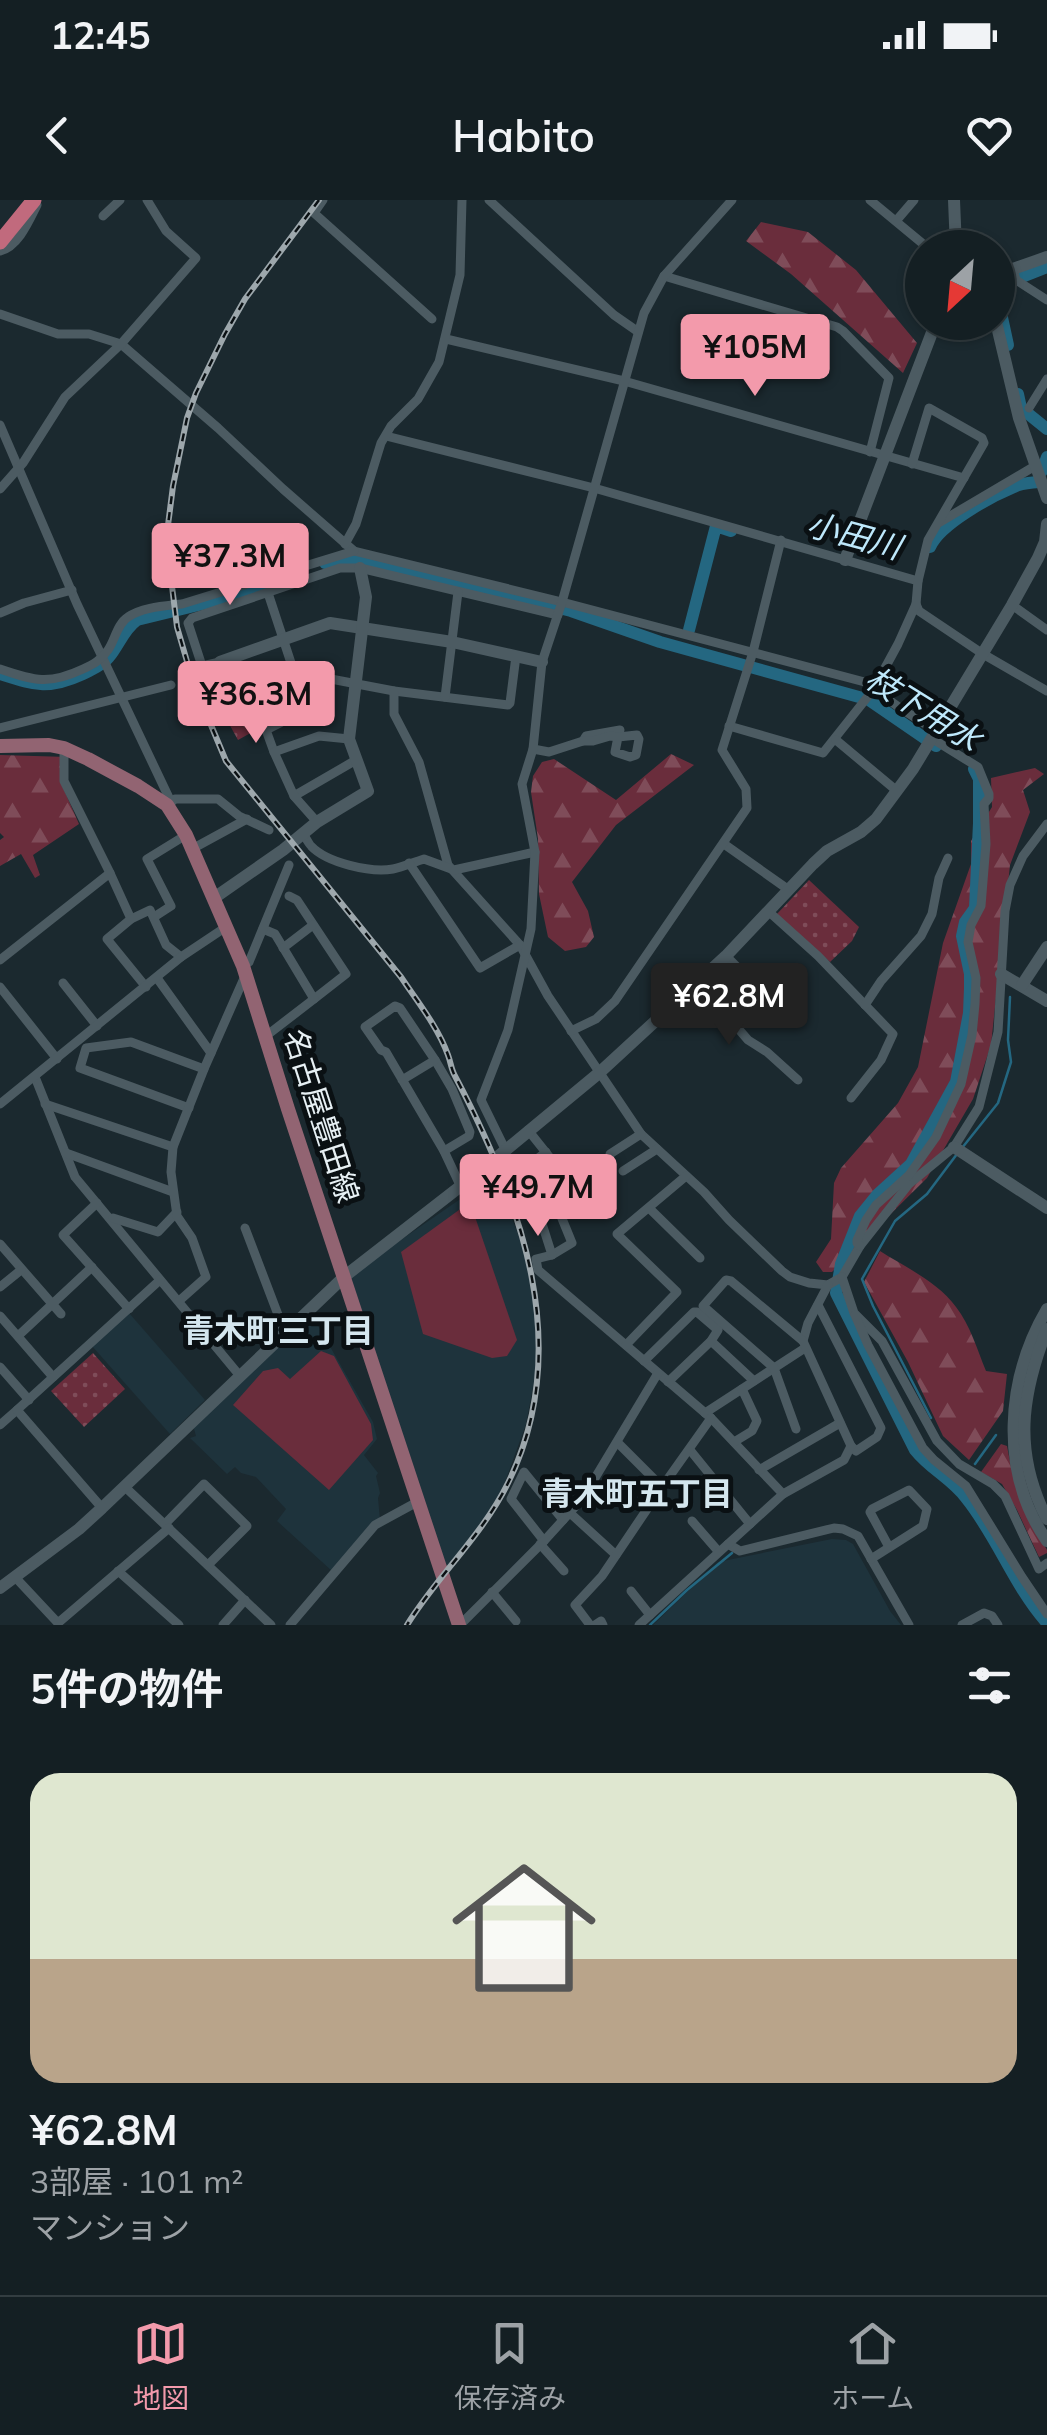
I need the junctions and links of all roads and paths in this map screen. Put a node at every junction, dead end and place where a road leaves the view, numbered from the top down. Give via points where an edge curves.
1 (36, 200) edge
2 (120, 200) edge
3 (147, 200) edge
4 (323, 200) edge
5 (462, 200) edge
6 (489, 200) edge
7 (732, 200) edge
8 (870, 200) edge
9 (914, 200) edge
10 (954, 200) edge
11 (102, 216) dead end
12 (896, 220) junction
13 (907, 230) edge
14 (955, 230) edge
15 (0, 242) edge
16 (0, 251) edge
17 (1047, 257) edge
18 (1015, 270) edge
19 (1015, 275) edge
20 (664, 276) junction
21 (1047, 300) edge
22 (0, 314) edge
23 (432, 319) dead end
24 (637, 331) junction
25 (446, 339) junction
26 (929, 340) edge
27 (1000, 340) edge
28 (121, 344) junction
29 (1047, 379) edge
30 (624, 381) junction
31 (1029, 408) dead end
32 (0, 425) edge
33 (386, 436) junction
34 (872, 453) junction
35 (912, 464) junction
36 (1035, 466) junction
37 (19, 467) junction
38 (964, 478) junction
39 (594, 488) junction
40 (0, 489) edge
41 (1047, 498) edge
42 (940, 522) junction
43 (1047, 524) edge
44 (781, 540) junction
45 (1046, 540) edge
46 (354, 554) junction
47 (845, 560) junction
48 (918, 581) junction
49 (72, 590) junction
50 (458, 592) junction
51 (268, 594) junction
52 (916, 604) junction
53 (1012, 605) junction
54 (560, 608) junction
55 (0, 613) edge
56 (363, 627) junction
57 (1047, 630) edge
58 (284, 638) junction
59 (452, 642) junction
60 (983, 654) junction
61 (516, 656) junction
62 (105, 660) junction
63 (750, 660) junction
64 (220, 662) junction
65 (542, 662) junction
66 (0, 669) edge
67 (294, 672) junction
68 (171, 685) dead end
69 (876, 685) junction
70 (356, 686) junction
71 (1047, 691) edge
72 (394, 692) junction
73 (445, 697) junction
74 (123, 698) junction
75 (729, 726) junction
76 (0, 728) edge
77 (619, 734) dead end
78 (934, 736) junction
79 (349, 739) junction
80 (836, 740) junction
81 (0, 746) edge
82 (64, 748) junction
83 (533, 748) junction
84 (274, 752) junction
85 (356, 760) junction
86 (898, 791) junction
87 (294, 796) junction
88 (169, 804) junction
89 (247, 819) junction
90 (318, 822) junction
91 (1047, 824) edge
92 (269, 830) dead end
93 (303, 833) junction
94 (189, 842) junction
95 (724, 844) junction
96 (535, 852) junction
97 (948, 858) dead end
98 (408, 863) junction
99 (289, 865) dead end
100 (454, 870) junction
101 (110, 873) junction
102 (789, 890) junction
103 (288, 896) dead end
104 (214, 898) junction
105 (768, 911) junction
106 (154, 917) junction
107 (131, 919) junction
108 (313, 925) junction
109 (226, 926) junction
110 (263, 930) junction
111 (1047, 947) edge
112 (283, 948) junction
113 (522, 949) junction
114 (726, 956) junction
115 (180, 957) junction
116 (0, 960) edge
117 (244, 971) junction
118 (1001, 974) junction
119 (746, 977) dead end
120 (157, 978) junction
121 (698, 982) junction
122 (63, 983) dead end
123 (1022, 985) junction
124 (0, 987) edge
125 (146, 987) junction
126 (314, 999) junction
127 (1047, 1001) edge
128 (865, 1005) junction
129 (97, 1026) junction
130 (571, 1031) junction
131 (266, 1036) junction
132 (84, 1044) junction
133 (212, 1053) junction
134 (57, 1059) junction
135 (435, 1060) junction
136 (204, 1070) junction
137 (599, 1073) junction
138 (35, 1077) junction
139 (402, 1080) junction
140 (798, 1080) dead end
141 (850, 1098) dead end
142 (0, 1104) edge
143 (45, 1104) junction
144 (189, 1108) junction
145 (528, 1130) junction
146 (641, 1134) junction
147 (173, 1147) junction
148 (954, 1148) junction
149 (505, 1149) junction
150 (657, 1150) junction
151 (444, 1151) junction
152 (546, 1152) junction
153 (66, 1154) junction
154 (610, 1154) dead end
155 (624, 1171) dead end
156 (686, 1176) junction
157 (460, 1185) junction
158 (173, 1192) junction
159 (97, 1203) junction
160 (1047, 1208) edge
161 (650, 1209) junction
162 (177, 1212) junction
163 (110, 1218) junction
164 (245, 1228) dead end
165 (0, 1244) edge
166 (860, 1246) junction
167 (552, 1254) junction
168 (700, 1258) dead end
169 (92, 1266) junction
170 (21, 1270) junction
171 (344, 1276) junction
172 (842, 1277) junction
173 (160, 1280) junction
174 (828, 1285) junction
175 (0, 1287) edge
176 (179, 1302) junction
177 (52, 1303) junction
178 (818, 1305) junction
179 (128, 1309) junction
180 (1047, 1309) edge
181 (854, 1313) junction
182 (61, 1314) dead end
183 (0, 1316) edge
184 (1047, 1329) edge
185 (285, 1333) junction
186 (18, 1336) junction
187 (712, 1341) junction
188 (804, 1344) junction
189 (626, 1345) junction
190 (644, 1360) junction
191 (0, 1367) edge
192 (774, 1368) junction
193 (658, 1372) junction
194 (240, 1376) junction
195 (54, 1377) junction
196 (754, 1381) junction
197 (668, 1382) junction
198 (742, 1389) junction
199 (29, 1400) junction
200 (17, 1410) junction
201 (708, 1416) junction
202 (0, 1423) edge
203 (840, 1423) junction
204 (796, 1429) dead end
205 (734, 1442) junction
206 (618, 1443) junction
207 (690, 1450) junction
208 (855, 1453) junction
209 (760, 1470) junction
210 (125, 1487) junction
211 (662, 1487) junction
212 (782, 1494) junction
213 (419, 1501) junction
214 (102, 1508) junction
215 (567, 1517) junction
216 (1047, 1519) edge
217 (692, 1521) dead end
218 (750, 1524) junction
219 (167, 1526) junction
220 (1047, 1541) edge
221 (542, 1542) junction
222 (728, 1544) junction
223 (889, 1547) junction
224 (718, 1551) junction
225 (616, 1554) junction
226 (871, 1558) junction
227 (1047, 1563) edge
228 (208, 1566) junction
229 (118, 1571) junction
230 (564, 1572) dead end
231 (16, 1577) junction
232 (0, 1588) edge
233 (630, 1591) dead end
234 (492, 1592) junction
235 (245, 1600) junction
236 (1047, 1614) edge
237 (650, 1615) junction
238 (516, 1621) dead end
239 (179, 1625) edge
240 (223, 1625) edge
241 (271, 1625) edge
242 (290, 1625) edge
243 (460, 1625) edge
244 (596, 1625) edge
245 (638, 1625) edge
246 (909, 1625) edge
247 (962, 1625) edge
248 (998, 1625) edge

1 - 15 highway
1 - 16 street via 22,232
2 - 11 street
3 - 28 street via 166,231 196,258
4 - 23 street via 314,214
5 - 25 street via 460,275
6 - 24 street
7 - 20 street
8 - 12 street
9 - 12 street
10 - 14 main road
12 - 13 street
17 - 18 main road
19 - 21 street
20 - 24 street
20 - 34 street via 843,331 889,378
22 - 28 street via 58,334
24 - 30 street
25 - 30 street
25 - 33 street via 432,377
26 - 47 main road
27 - 36 main road
28 - 37 street via 65,396
28 - 46 street
29 - 31 street
30 - 34 street
30 - 39 street
32 - 37 street
33 - 39 street
33 - 46 street via 356,524
34 - 35 street
35 - 38 street
35 - 38 street via 929,408 982,438
36 - 41 main road
36 - 42 street
37 - 40 street
37 - 49 street
38 - 42 street
39 - 44 street
39 - 54 street
42 - 48 street
43 - 45 main road
44 - 47 street
44 - 63 street
45 - 53 main road
46 - 50 street
46 - 51 street via 340,568
46 - 54 street
46 - 56 main road via 366,597
46 - 62 street via 130,615
47 - 48 street
48 - 52 street
49 - 55 street
49 - 62 street
50 - 54 street
50 - 59 street
51 - 58 street
51 - 64 street via 190,619 202,666
52 - 60 street
52 - 69 street
53 - 57 street
53 - 60 main road
54 - 63 street
54 - 65 street
56 - 58 main road via 330,623
56 - 59 main road
56 - 70 main road
58 - 64 main road
58 - 67 street
59 - 61 main road
59 - 73 street
60 - 71 street
60 - 78 main road
61 - 65 main road
61 - 73 street via 510,704
62 - 66 street via 44,681
62 - 74 street
63 - 69 street
63 - 75 street
64 - 67 street via 231,694
65 - 83 street
67 - 70 street
67 - 84 street via 293,712 266,730
68 - 74 street
69 - 78 street
69 - 80 street
70 - 72 street
70 - 79 main road
72 - 73 street
72 - 100 street via 394,714 419,762
74 - 76 street
74 - 88 street
75 - 80 street via 823,753
75 - 95 street via 722,750 746,788 747,808
77 - 83 street via 550,752
78 - 86 main road
78 - 166 street via 978,767 989,794 981,906 968,942 976,978 972,1034 962,1084 936,1137 869,1215
79 - 84 street via 316,736
79 - 85 main road
80 - 86 street
81 - 82 main road, 名古屋豊田線
82 - 88 main road, 名古屋豊田線
82 - 101 street via 64,780
83 - 96 street via 522,784
84 - 87 street
85 - 87 street
85 - 90 main road via 367,793
86 - 102 main road via 876,819 827,851
87 - 90 street
88 - 89 street via 218,799
88 - 94 main road, 名古屋豊田線
89 - 92 street
89 - 94 street
90 - 93 main road
91 - 118 street via 1010,885
93 - 98 street via 338,862 374,869
93 - 104 main road
94 - 104 main road, 名古屋豊田線
94 - 106 street via 147,859 171,906
95 - 102 street
95 - 130 street via 615,1001
96 - 100 street
96 - 113 street via 532,918
97 - 128 street via 921,936
98 - 100 street via 424,858
98 - 113 street via 480,968
99 - 110 street
100 - 113 street
101 - 107 street
101 - 116 street
102 - 105 main road
103 - 108 street
104 - 109 main road, 名古屋豊田線
105 - 114 main road
105 - 128 street
106 - 107 street via 150,910
106 - 115 street via 166,945
107 - 125 street via 107,939
108 - 112 street
108 - 126 street via 346,974
109 - 115 street
109 - 117 main road, 名古屋豊田線
110 - 112 street via 275,934
110 - 117 street
111 - 123 main road
112 - 126 street
113 - 130 street
113 - 149 street via 508,1030 481,1100
114 - 119 street
114 - 121 main road
115 - 120 street
117 - 131 main road, 名古屋豊田線
117 - 133 street
118 - 123 main road
118 - 148 street via 986,1085
120 - 125 street
120 - 133 street
121 - 137 main road
121 - 140 street via 748,1040
122 - 129 street
123 - 127 main road
124 - 134 street
125 - 129 street
126 - 131 street
128 - 141 street via 893,1034
129 - 132 street
130 - 137 street
131 - 171 main road, 名古屋豊田線
132 - 134 street
132 - 136 street via 130,1042
132 - 144 street via 80,1068
133 - 136 street
134 - 138 street
135 - 139 street
135 - 139 street via 395,1006 365,1027
135 - 151 street via 470,1132
136 - 144 street
137 - 145 main road
137 - 146 street
138 - 142 street
138 - 143 street
139 - 151 street
143 - 147 street
143 - 153 street
144 - 147 street
145 - 149 main road
145 - 152 street
146 - 150 street
146 - 154 street
147 - 158 street
148 - 160 main road
148 - 166 street via 909,1184
149 - 157 main road
150 - 155 street
150 - 156 street
151 - 157 street
152 - 167 street via 521,1174
152 - 167 street via 567,1179 552,1194 572,1243
153 - 158 street
153 - 159 street via 75,1178
156 - 161 street
156 - 174 street via 790,1277
157 - 171 main road
158 - 162 street
159 - 163 street
159 - 169 street via 63,1234
161 - 168 street
161 - 189 street via 617,1234 677,1292
162 - 163 street via 158,1232
162 - 176 street via 206,1277
163 - 173 street
164 - 185 street
165 - 170 street
166 - 172 street
167 - 189 street via 536,1260 538,1270
169 - 177 street
169 - 179 street
170 - 175 street
170 - 177 street
171 - 185 main road
171 - 213 main road, 名古屋豊田線
172 - 174 street
172 - 181 street
173 - 176 street
173 - 179 street
174 - 178 street
176 - 194 street
177 - 182 street
177 - 186 street
178 - 188 street
178 - 208 street via 881,1428
179 - 195 street
180 - 220 main road via 1020,1374 1014,1420 1022,1487
181 - 227 street via 882,1341 937,1442 1005,1496 1032,1558 1039,1569
181 - 236 street via 923,1448 966,1486
183 - 186 street
184 - 216 main road via 1024,1417 1031,1478
185 - 194 main road
186 - 195 street
187 - 190 street via 718,1330 694,1312
187 - 196 street
187 - 197 street
188 - 192 street
188 - 192 street via 726,1280 703,1306
188 - 203 street
189 - 190 street
190 - 193 street
191 - 199 street
192 - 196 street
192 - 204 street
193 - 197 street
193 - 206 street
194 - 210 main road
195 - 199 street
196 - 198 street
197 - 201 street
198 - 201 street
198 - 205 street via 757,1421
199 - 200 street
200 - 202 street
200 - 214 street
201 - 205 street
201 - 207 street
203 - 208 street
203 - 209 street
205 - 209 street
206 - 211 street
206 - 215 street
207 - 211 street
207 - 218 street
208 - 212 street
209 - 212 street
210 - 214 main road
210 - 219 street
211 - 225 street
212 - 218 street
213 - 242 street via 374,1525
213 - 243 main road, 名古屋豊田線
214 - 231 main road
215 - 221 street
215 - 221 street via 524,1472 512,1499
215 - 225 street
217 - 224 street
218 - 222 street
219 - 228 street
219 - 228 street via 204,1484 248,1526
219 - 229 street
221 - 230 street
221 - 234 street
222 - 224 street
222 - 226 street via 740,1551 834,1528 858,1536
223 - 223 street via 923,1526 927,1509 908,1490 870,1512
223 - 226 street
224 - 237 street
225 - 244 street via 575,1605
226 - 246 street
228 - 235 street
229 - 231 street via 58,1623
229 - 239 street
231 - 232 main road
233 - 237 street
234 - 238 street
234 - 243 street
235 - 240 street
235 - 241 street
237 - 245 street
247 - 248 street via 984,1614

